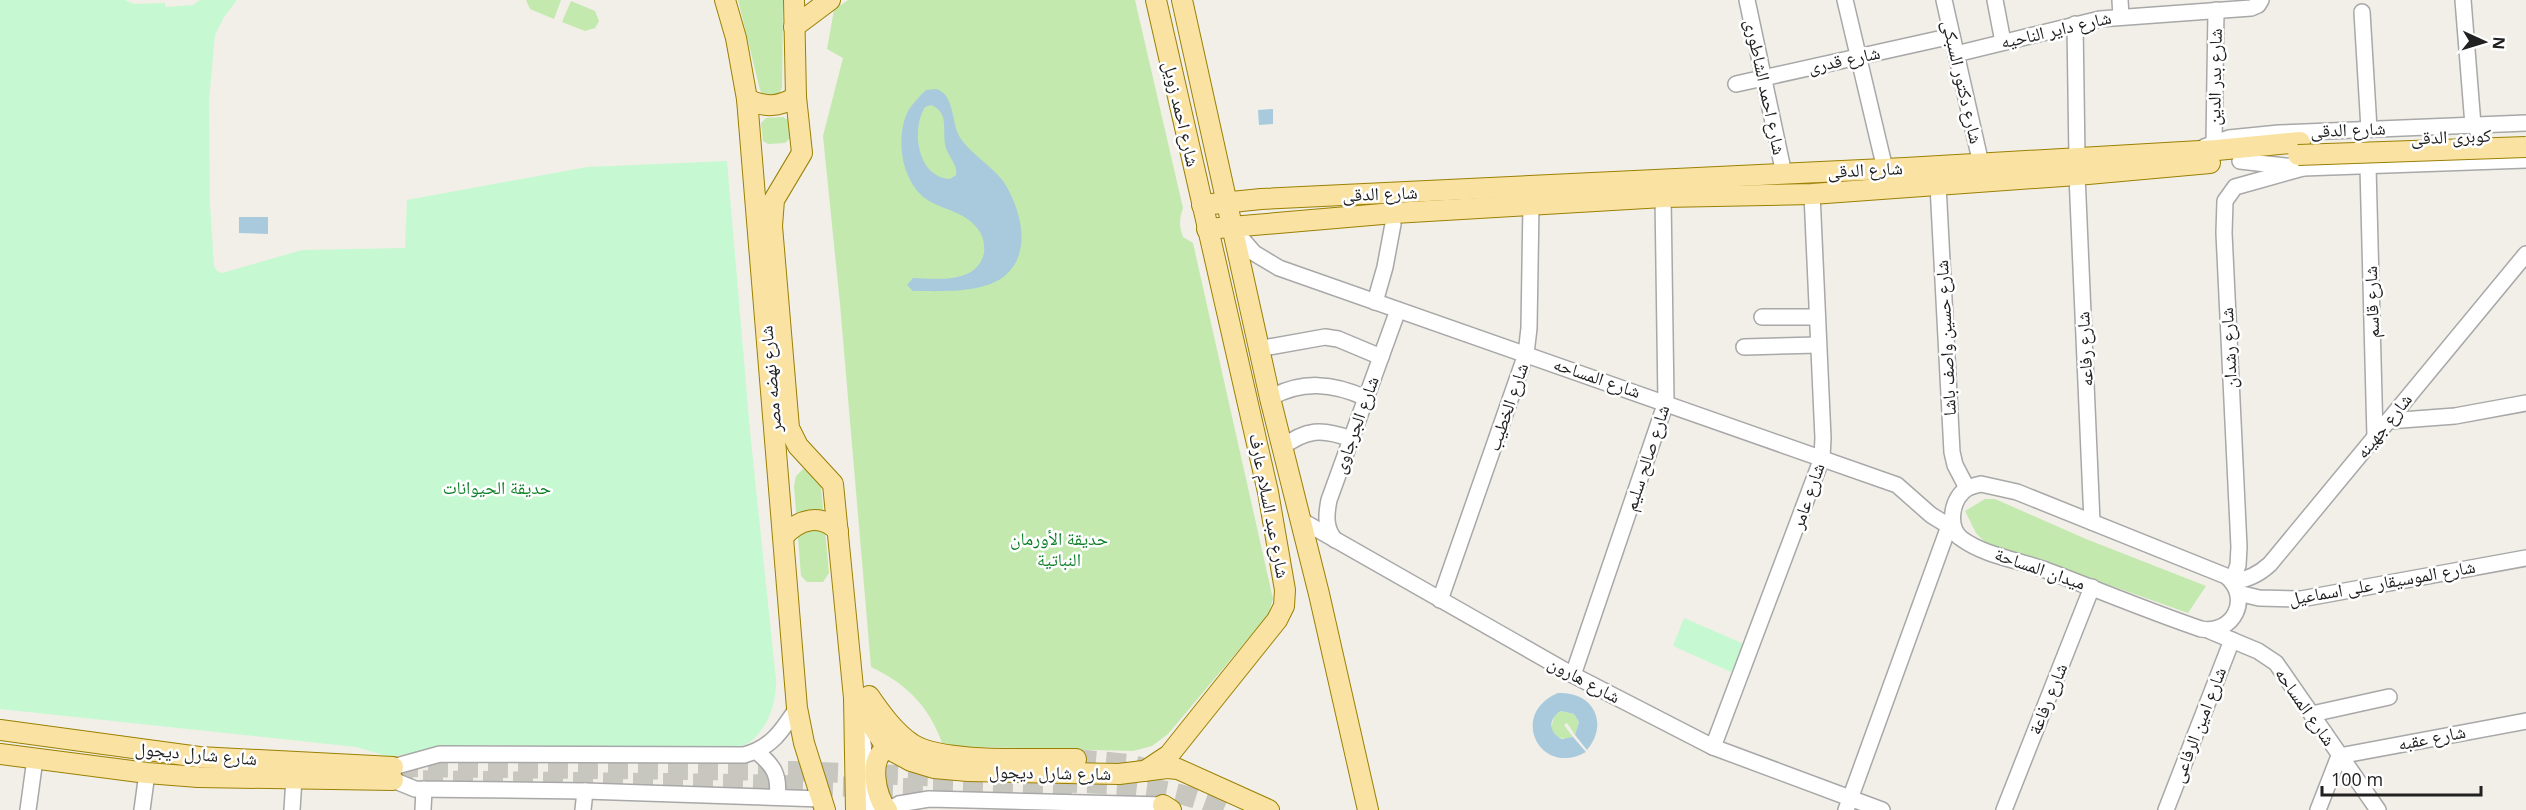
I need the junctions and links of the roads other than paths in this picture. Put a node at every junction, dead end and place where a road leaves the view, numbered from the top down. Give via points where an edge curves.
1 (725, 0) edge
2 (794, 0) edge
3 (830, 0) edge
4 (1156, 0) edge
5 (1182, 0) edge
6 (1747, 0) edge
7 (1845, 0) edge
8 (1944, 0) edge
9 (1995, 0) edge
10 (2260, 0) edge
11 (2463, 0) edge
12 (2190, 6) edge
13 (2140, 7) edge
14 (2120, 8) edge
15 (2216, 10) junction
16 (2362, 12) dead end
17 (2075, 24) junction
18 (794, 27) junction
19 (1952, 36) junction
20 (2003, 42) junction
21 (1956, 54) junction
22 (1859, 57) junction
23 (1763, 78) junction
24 (1736, 84) dead end
25 (796, 97) junction
26 (747, 99) junction
27 (2526, 123) edge
28 (2508, 124) junction
29 (2473, 125) junction
30 (2369, 129) junction
31 (2526, 135) edge
32 (2205, 147) junction
33 (2526, 147) edge
34 (2300, 155) junction
35 (2526, 160) edge
36 (2240, 161) joint
37 (2509, 161) junction
38 (2474, 162) junction
39 (1981, 164) junction
40 (2077, 166) junction
41 (2368, 167) junction
42 (1886, 169) junction
43 (1784, 174) junction
44 (1938, 185) junction
45 (1812, 194) junction
46 (1663, 196) junction
47 (1226, 203) junction
48 (1202, 205) junction
49 (1531, 205) junction
50 (1393, 224) dead end
51 (1232, 226) junction
52 (1208, 229) junction
53 (2526, 254) edge
54 (2519, 271) edge
55 (1375, 302) junction
56 (1398, 310) junction
57 (1762, 317) dead end
58 (1817, 317) junction
59 (1818, 345) junction
60 (1743, 347) dead end
61 (1258, 349) junction
62 (1526, 354) junction
63 (1381, 357) junction
64 (1270, 398) junction
65 (1366, 398) junction
66 (1666, 402) junction
67 (2526, 403) edge
68 (2388, 421) junction
69 (2375, 437) junction
70 (1351, 439) junction
71 (1281, 448) junction
72 (1822, 458) junction
73 (1967, 488) junction
74 (1299, 519) junction
75 (2092, 522) junction
76 (1275, 526) junction
77 (838, 531) junction
78 (1954, 531) junction
79 (784, 536) junction
80 (1335, 540) junction
81 (2526, 558) edge
82 (2092, 587) junction
83 (2235, 587) junction
84 (1440, 600) junction
85 (2210, 631) junction
86 (2232, 640) junction
87 (851, 670) junction
88 (1573, 675) junction
89 (854, 698) junction
90 (2389, 698) dead end
91 (797, 708) junction
92 (2312, 714) junction
93 (2526, 721) edge
94 (0, 730) edge
95 (1713, 747) junction
96 (887, 748) junction
97 (757, 752) junction
98 (0, 754) edge
99 (2339, 756) junction
100 (35, 759) junction
101 (1076, 759) tunnel mouth
102 (1145, 771) junction
103 (147, 773) junction
104 (393, 774) junction
105 (294, 778) junction
106 (424, 789) junction
107 (585, 791) junction
108 (777, 797) junction
109 (738, 803) edge
110 (1848, 804) edge
111 (823, 805) edge
112 (1049, 807) edge
113 (1167, 808) edge
114 (28, 810) edge
115 (142, 810) edge
116 (292, 810) edge
117 (423, 810) edge
118 (583, 810) edge
119 (804, 810) edge
120 (856, 810) edge
121 (869, 810) edge
122 (888, 810) edge
123 (1269, 810) edge
124 (1368, 810) edge
125 (1882, 810) edge
126 (2004, 810) edge
127 (2166, 810) edge
128 (2318, 810) edge
129 (2378, 810) edge

1 - 26 main road, شارع نهضه مصر
2 - 18 main road, شارع نهضه مصر
3 - 18 main road
4 - 48 main road, شارع احمد زويل
5 - 47 main road, شارع احمد زويل
6 - 23 street, شارع احمد الشاطورى
7 - 22 street
8 - 19 street, شارع دكتور السبكى
9 - 20 street
10 - 15 street, شارع داير الناحيه via 2251,8
11 - 29 street
12 - 13 street, شارع داير الناحيه
12 - 15 street, شارع داير الناحيه
13 - 14 street, شارع داير الناحيه
14 - 17 street, شارع داير الناحيه
15 - 32 street, شارع بدر الدين
16 - 30 street
17 - 20 street, شارع داير الناحيه
17 - 40 street, شارع رفاعه
18 - 25 main road, شارع نهضه مصر
19 - 21 street, شارع دكتور السبكى
19 - 22 street, شارع قدرى
20 - 21 street, شارع داير الناحيه
21 - 39 street, شارع دكتور السبكى
22 - 23 street, شارع قدرى
22 - 42 street
23 - 24 street, شارع قدرى
23 - 43 street, شارع احمد الشاطورى
25 - 26 main road via 772,106
25 - 77 main road, شارع نهضه مصر via 801,153 778,189 771,213 789,428 806,456 833,484
26 - 79 main road, شارع نهضه مصر
27 - 28 street, شارع الدقى
28 - 29 street, شارع الدقى
28 - 37 street via 2501,143
29 - 30 street, شارع الدقى
29 - 38 street via 2482,143
30 - 32 street, شارع الدقى via 2229,138
31 - 34 main road, كوبرى الدقى
32 - 34 main road, كوبرى الدقى
32 - 40 main road, شارع الدقى
33 - 34 main road, كوبرى الدقى, bridge
34 - 36 main road, كوبرى الدقى
34 - 41 street, شارع الدقى
34 - 83 street, شارع رشدان via 2235,187 2225,201 2239,547
35 - 37 street, شارع الدقى
36 - 40 main road, شارع الدقى
37 - 38 street, شارع الدقى
38 - 41 street, شارع الدقى
39 - 40 main road, شارع الدقى
39 - 42 main road, شارع الدقى
40 - 44 main road, شارع الدقى
40 - 75 street, شارع رفاعه
41 - 69 street, شارع قاسم
42 - 43 main road, شارع الدقى
43 - 47 main road, شارع الدقى
44 - 45 main road, شارع الدقى
44 - 73 street, شارع حسين واصف باشا via 1952,452
45 - 46 main road, شارع الدقى
45 - 58 street, شارع عامر
46 - 49 main road, شارع الدقى
46 - 66 street, شارع صالح سليم
47 - 48 main road, شارع الدقى
47 - 51 main road, شارع احمد زويل
48 - 52 main road, شارع احمد زويل
49 - 51 main road, شارع الدقى
49 - 62 street, شارع الخطيب
50 - 55 street
51 - 52 main road, شارع الدقى
51 - 55 street, شارع المساحه via 1247,247 1270,264
51 - 61 main road, شارع عبد السلام عارف
52 - 76 main road, شارع عبد السلام عارف
53 - 54 street, شارع جهينه
54 - 68 street, شارع جهينه
55 - 56 street, شارع المساحه
56 - 62 street, شارع المساحه
56 - 63 street, شارع الجرجاوى
57 - 58 street
58 - 59 street, شارع عامر
59 - 60 street
59 - 72 street, شارع عامر
61 - 63 street via 1325,337
61 - 64 main road, شارع عبد السلام عارف
62 - 66 street, شارع المساحه
62 - 84 street, شارع الخطيب
63 - 65 street, شارع الجرجاوى
64 - 65 street via 1286,389 1307,385 1340,388
64 - 71 main road, شارع عبد السلام عارف
65 - 70 street, شارع الجرجاوى
66 - 72 street, شارع المساحه
66 - 88 street, شارع صالح سليم
67 - 68 street via 2433,419
68 - 69 street, شارع جهينه
69 - 83 street, شارع جهينه via 2270,564
70 - 71 street via 1320,432 1297,436
70 - 80 street, شارع الجرجاوى via 1327,511 1329,533
71 - 74 main road, شارع عبد السلام عارف
72 - 78 street, شارع المساحه via 1897,485
72 - 95 street, شارع عامر
73 - 75 street via 1995,486
73 - 78 street via 1952,511
74 - 76 main road
74 - 80 street, شارع هارون
74 - 124 main road, شارع عبد السلام عارف
75 - 83 street via 2215,571
76 - 102 main road, شارع عبد السلام عارف via 1286,590 1281,613 1169,755
77 - 79 main road via 825,521 808,520
77 - 87 main road, شارع نهضه مصر
78 - 82 street, ميدان المساحة via 1978,548
78 - 110 street
79 - 91 main road, شارع نهضه مصر
80 - 84 street, شارع هارون
81 - 83 street, شارع الموسيقار على اسماعيل via 2301,599 2259,598
82 - 85 street, ميدان المساحة
82 - 126 street, شارع رفاعة
83 - 85 street via 2238,607 2232,619 2222,628
84 - 88 street, شارع هارون
85 - 86 street, شارع المساحه
86 - 92 street, شارع المساحه via 2276,663
86 - 127 street, شارع امين الرفاعى
87 - 89 main road, شارع نهضه مصر
87 - 101 main road via 882,716 910,743 933,753
88 - 95 street, شارع هارون
89 - 96 main road, شارع شارل ديجول
89 - 120 main road, شارع نهضه مصر
89 - 121 street via 863,735
90 - 92 street
91 - 97 street via 777,738
91 - 111 main road, شارع نهضه مصر
92 - 99 street, شارع المساحه
93 - 99 street, شارع عقبه
94 - 104 main road, شارع شارل ديجول via 199,758
95 - 110 street, شارع هارون
96 - 102 main road, شارع شارل ديجول via 911,761 946,770 1119,774
96 - 122 main road via 878,756 876,769 878,793
97 - 104 street via 440,754
97 - 108 street via 777,773
98 - 100 main road, شارع شارل ديجول
99 - 128 street
99 - 129 street, شارع المساحه
100 - 103 main road, شارع شارل ديجول
100 - 114 street
102 - 123 main road, شارع شارل ديجول via 1184,770
103 - 105 main road, شارع شارل ديجول
103 - 115 street
104 - 105 main road, شارع شارل ديجول
104 - 106 street via 407,788
105 - 116 street
106 - 107 street
106 - 117 street
107 - 109 street
107 - 118 street
108 - 109 street
108 - 111 street
110 - 125 street, شارع هارون
111 - 119 street
112 - 113 street
112 - 122 street via 928,799

